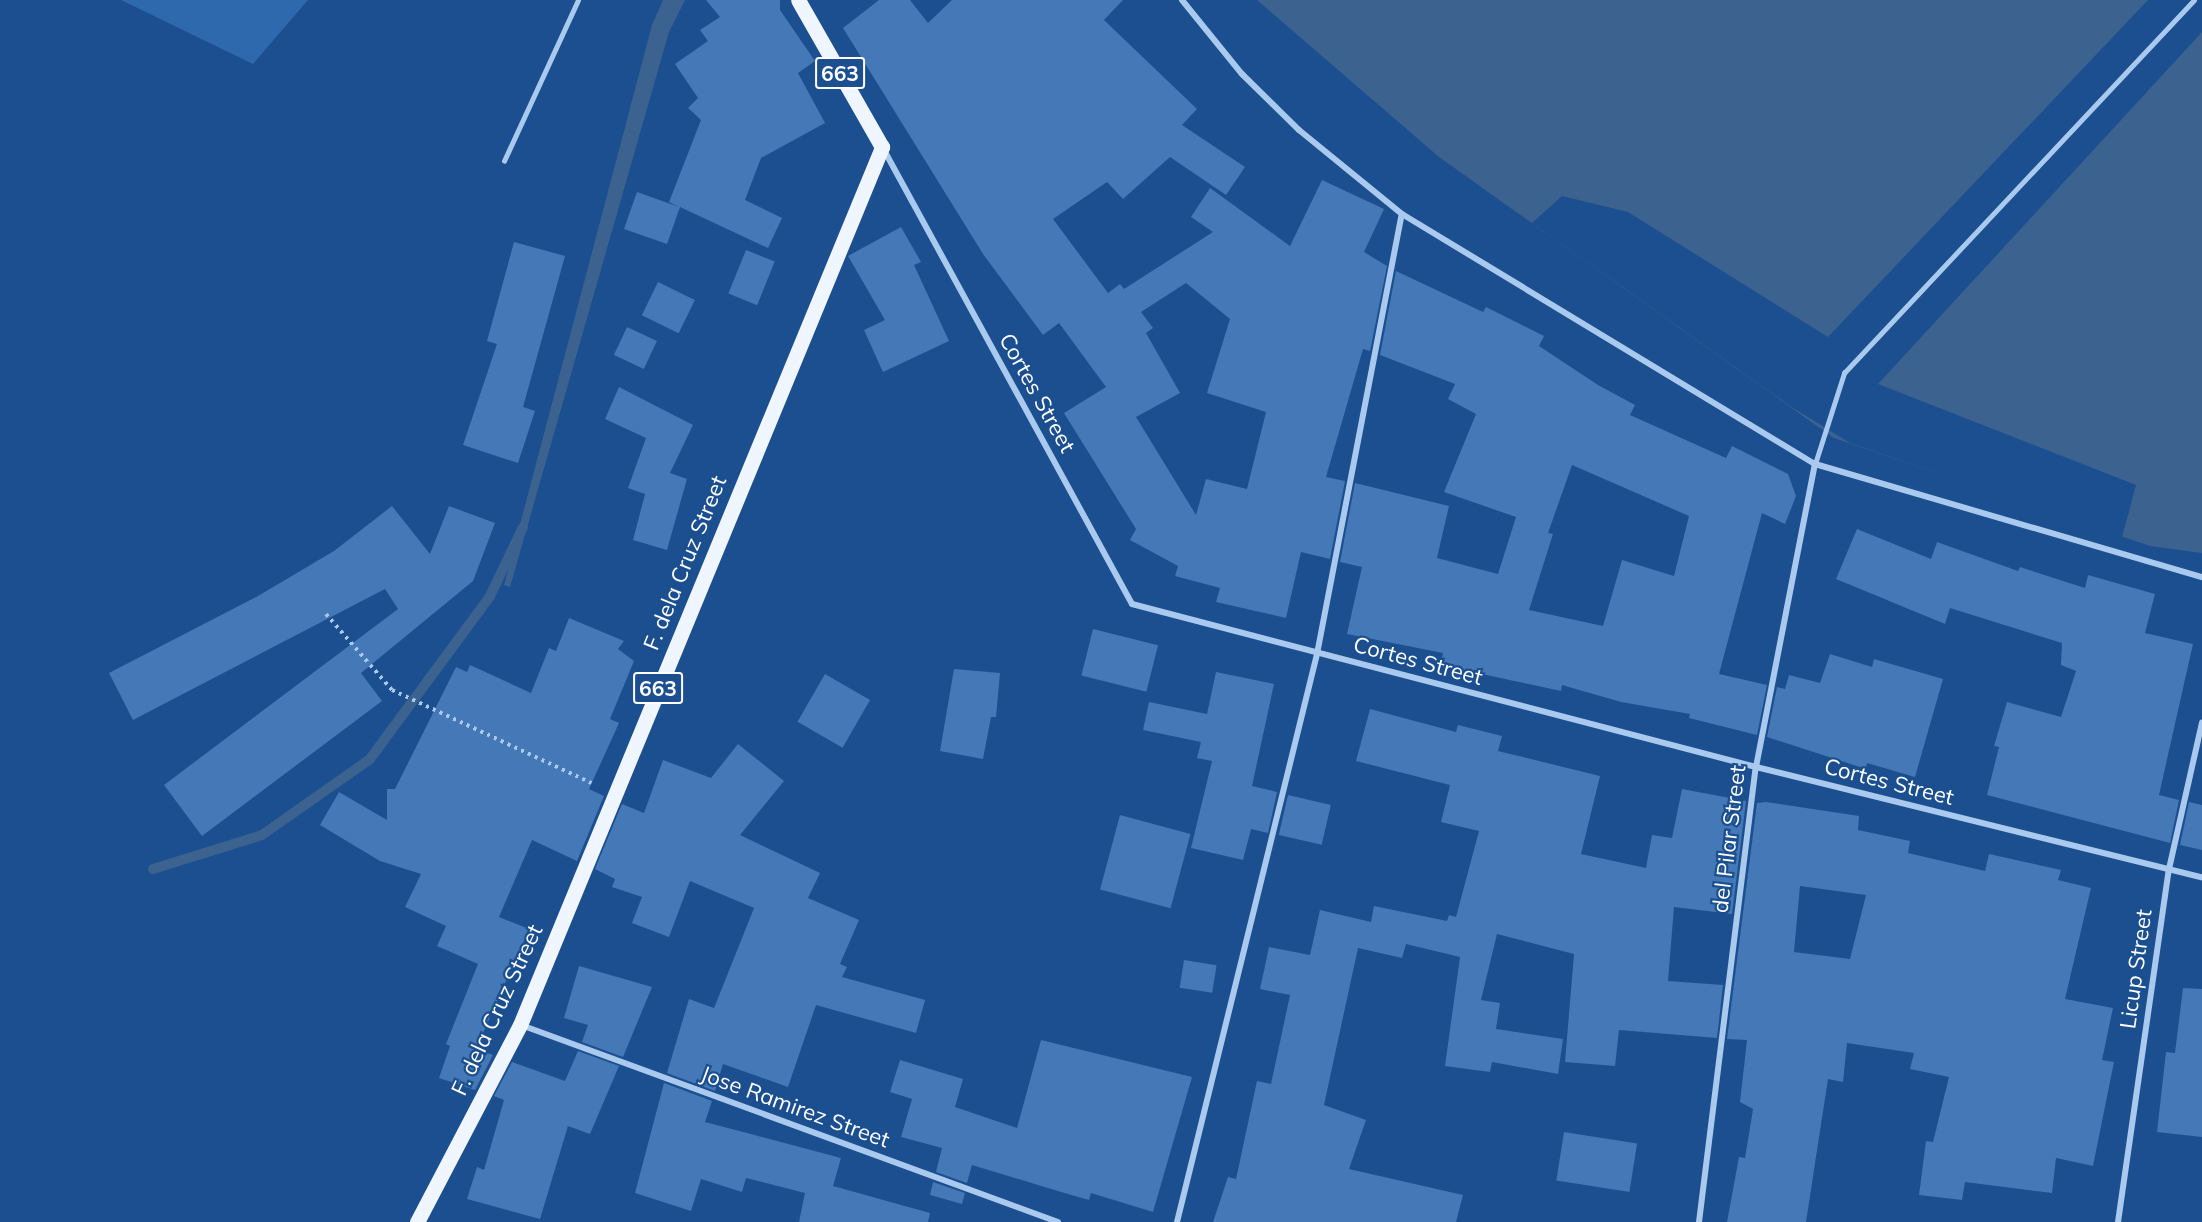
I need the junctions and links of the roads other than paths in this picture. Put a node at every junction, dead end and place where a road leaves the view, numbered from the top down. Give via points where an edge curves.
1 (578, 0) edge
2 (798, 0) edge
3 (1182, 0) edge
4 (2194, 0) edge
5 (882, 147) junction
6 (504, 161) dead end
7 (1402, 214) junction
8 (1815, 464) junction
9 (2202, 577) edge
10 (1317, 654) junction
11 (2202, 723) edge
12 (1756, 767) junction
13 (2169, 870) junction
14 (2202, 877) edge
15 (520, 1025) junction
16 (417, 1222) edge
17 (1058, 1222) edge
18 (1177, 1222) edge
19 (1699, 1222) edge
20 (2118, 1222) edge

1 - 6 lane
2 - 5 main road, 663
3 - 7 street via 1242,74 1299,130
4 - 8 lane via 1844,373
5 - 10 street, Cortes Street via 1132,604
5 - 15 main road, F. dela Cruz Street / 663
7 - 8 street
7 - 10 street
8 - 9 street
8 - 12 street, del Pilar Street
10 - 12 street, Cortes Street
10 - 18 street
11 - 13 street, Licup Street
12 - 13 street, Cortes Street
12 - 19 street, del Pilar Street
13 - 14 street, Cortes Street
13 - 20 street, Licup Street
15 - 16 main road, F. dela Cruz Street / 663
15 - 17 street, Jose Ramirez Street

